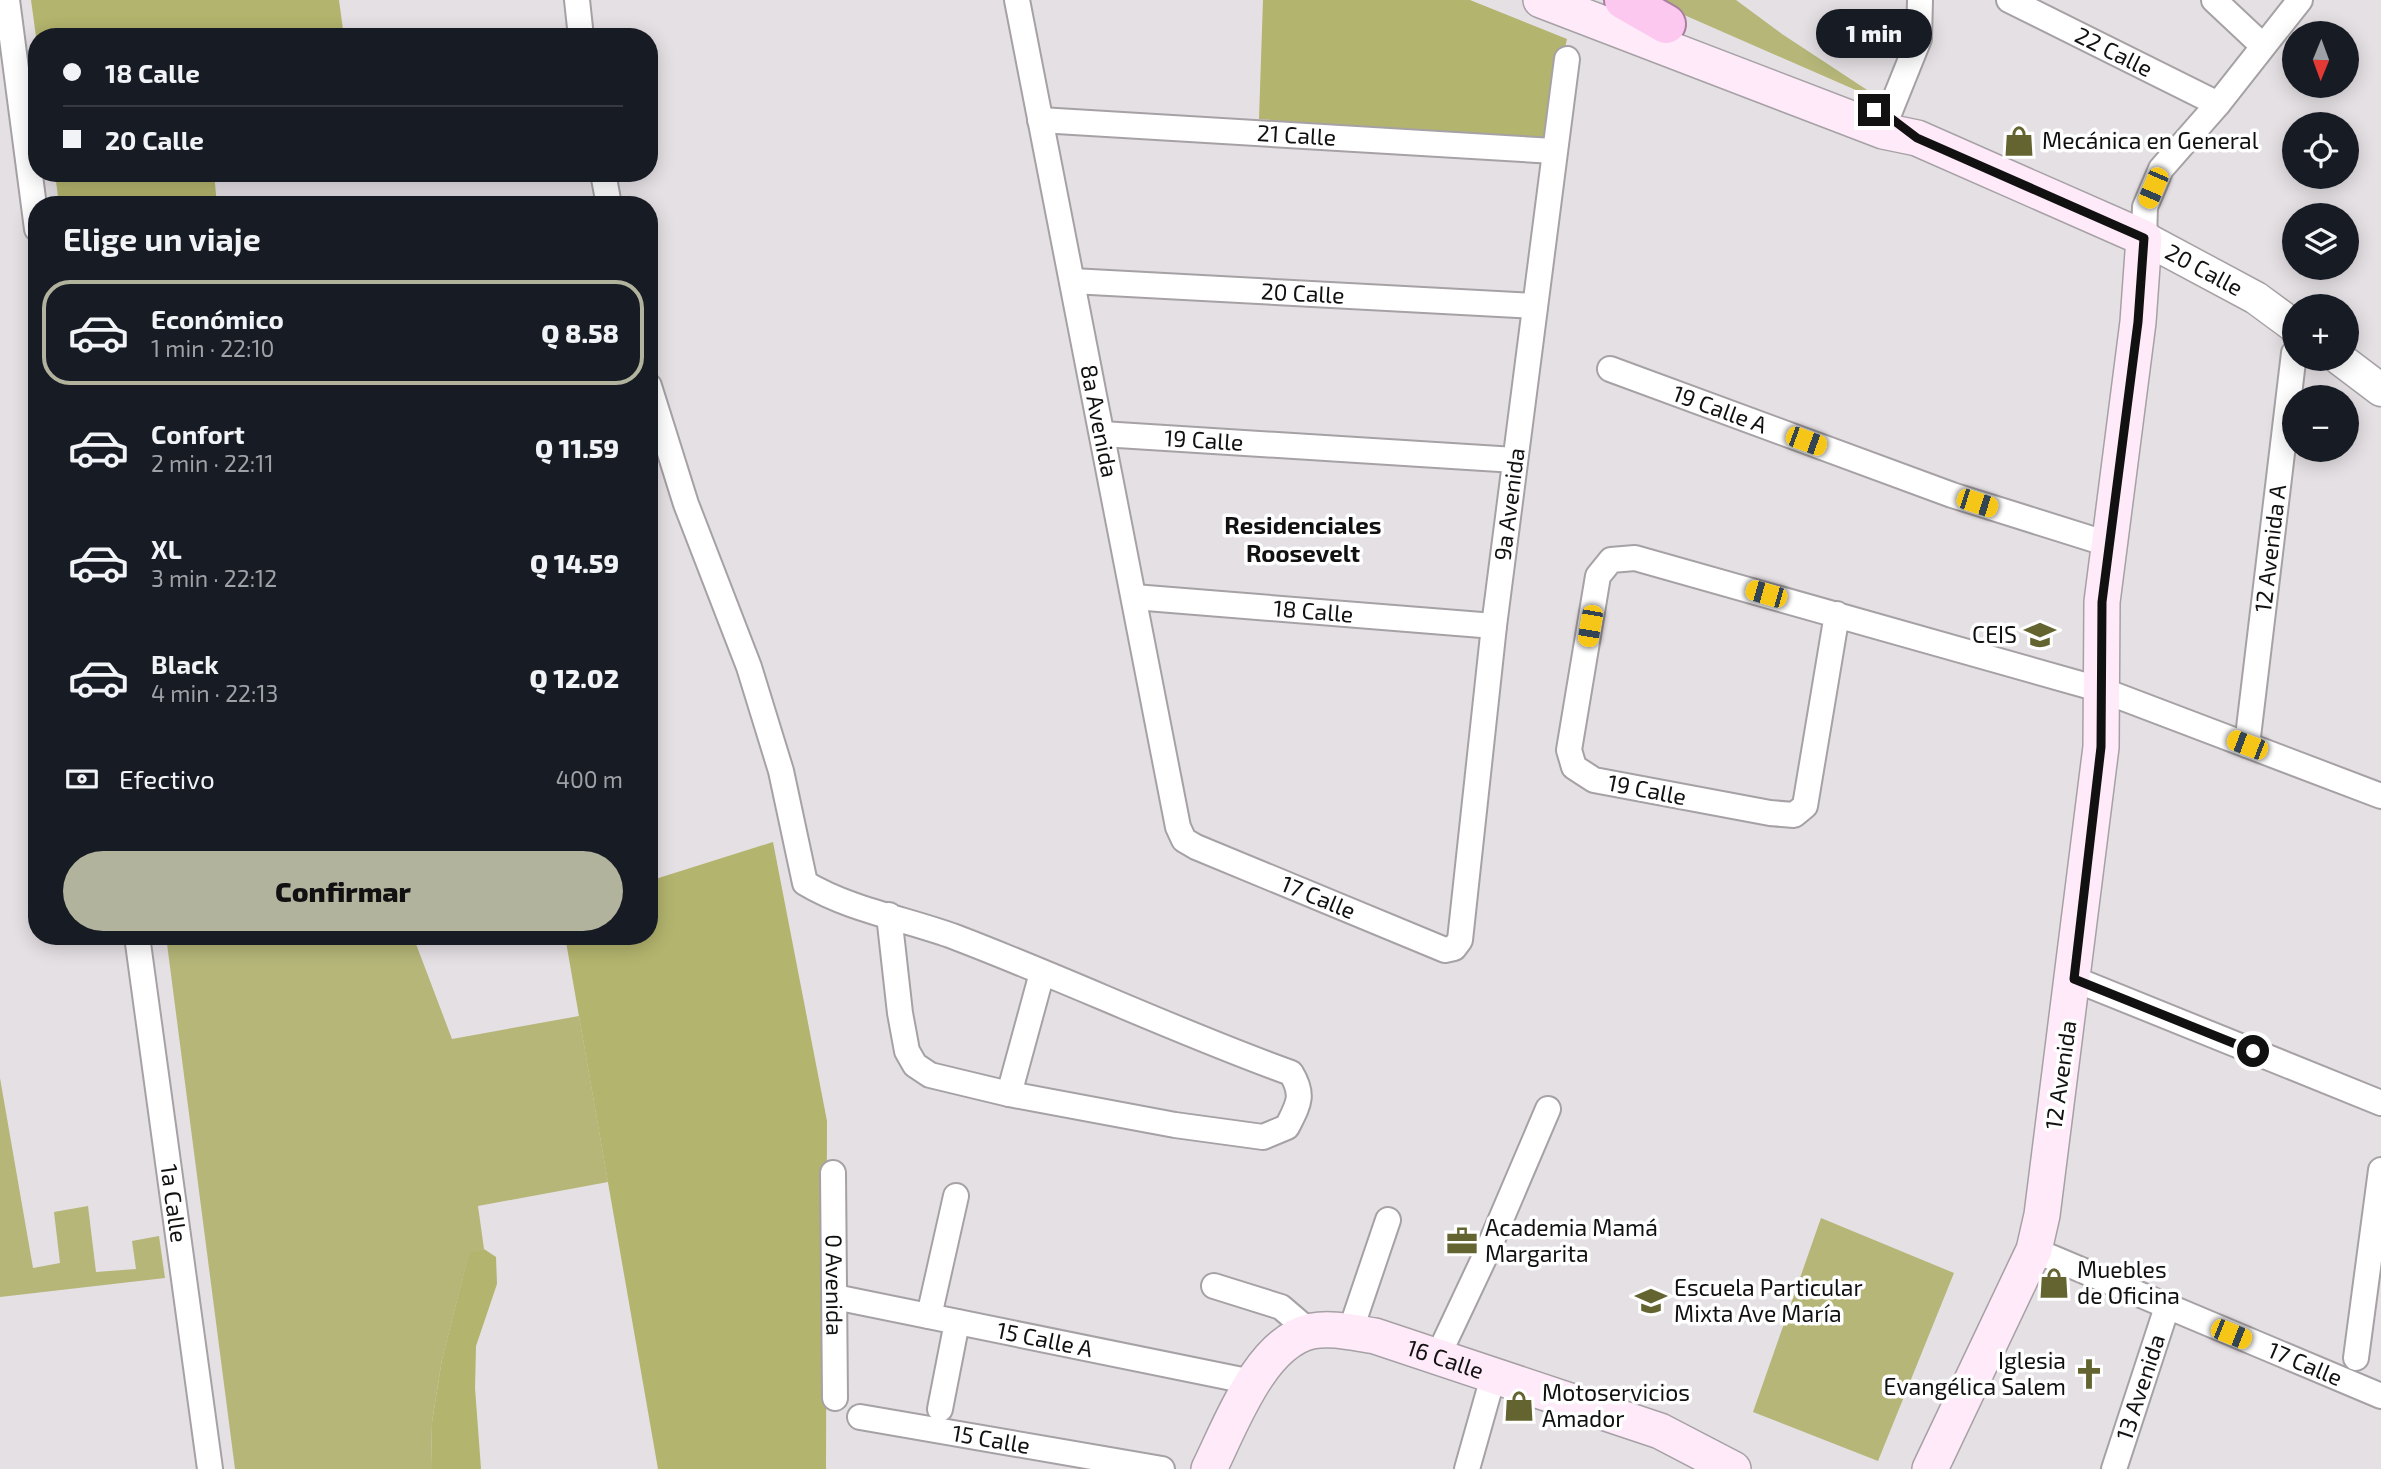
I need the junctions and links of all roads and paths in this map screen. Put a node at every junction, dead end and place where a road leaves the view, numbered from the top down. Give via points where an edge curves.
1 (7, 0) edge
2 (577, 0) edge
3 (1017, 0) edge
4 (1541, 0) edge
5 (1600, 0) edge
6 (1624, 0) edge
7 (1920, 0) edge
8 (2009, 0) edge
9 (2214, 0) edge
10 (2300, 0) edge
11 (1666, 24) junction
12 (580, 28) edge
13 (2263, 46) junction
14 (1567, 59) dead end
15 (2218, 104) junction
16 (1888, 116) junction
17 (1040, 120) junction
18 (1917, 138) junction
19 (1554, 151) junction
20 (28, 160) edge
21 (2144, 238) junction
22 (1072, 281) junction
23 (1535, 306) junction
24 (2282, 317) edge
25 (1611, 369) dead end
26 (2292, 371) edge
27 (2356, 371) edge
28 (2381, 390) edge
29 (658, 415) edge
30 (1102, 434) junction
31 (1515, 460) junction
32 (2108, 544) junction
33 (1134, 597) junction
34 (1837, 614) junction
35 (1494, 626) junction
36 (2102, 690) junction
37 (2247, 745) junction
38 (2381, 796) edge
39 (1184, 840) joint
40 (889, 915) junction
41 (138, 945) edge
42 (1454, 948) joint
43 (1042, 973) junction
44 (2074, 979) junction
45 (1009, 1094) junction
46 (2381, 1103) edge
47 (1548, 1109) dead end
48 (2381, 1171) edge
49 (833, 1173) dead end
50 (956, 1196) dead end
51 (1388, 1220) dead end
52 (2376, 1248) edge
53 (2034, 1250) junction
54 (1214, 1286) dead end
55 (835, 1297) junction
56 (2167, 1307) junction
57 (2371, 1313) edge
58 (929, 1316) junction
59 (957, 1322) junction
60 (1309, 1331) junction
61 (1350, 1332) junction
62 (1437, 1358) junction
63 (2356, 1358) dead end
64 (1493, 1377) junction
65 (1252, 1382) junction
66 (2381, 1396) edge
67 (835, 1398) dead end
68 (940, 1409) dead end
69 (860, 1417) dead end
70 (1687, 1457) edge
71 (209, 1469) edge
72 (1161, 1469) edge
73 (1209, 1469) edge
74 (1467, 1469) edge
75 (1733, 1469) edge
76 (1930, 1469) edge
77 (2114, 1469) edge

1 - 20 street
2 - 12 street
3 - 17 street, 8a Avenida
4 - 18 main road, 20 Calle via 1883,131
5 - 11 main road, 20 Calle
6 - 11 highway
7 - 16 street via 1919,39
8 - 15 street, 22 Calle
9 - 13 street
10 - 13 street, 12 Avenida
11 - 16 main road, 20 Calle
13 - 15 street, 12 Avenida
14 - 19 street, 9a Avenida
15 - 21 street, 12 Avenida via 2161,169 2145,207
16 - 18 main road, 20 Calle
17 - 19 street, 21 Calle
17 - 22 street, 8a Avenida
18 - 21 main road, 20 Calle
19 - 23 street, 9a Avenida
21 - 24 street, 20 Calle via 2256,298
21 - 32 main road, 12 Avenida via 2138,322
22 - 23 street, 20 Calle
22 - 30 street, 8a Avenida
23 - 31 street, 9a Avenida
25 - 32 street, 19 Calle A via 1952,495
26 - 37 street, 12 Avenida A
27 - 28 street
29 - 40 street via 778,758 805,883
30 - 31 street, 19 Calle
30 - 33 street, 8a Avenida
31 - 35 street, 9a Avenida
32 - 36 main road, 12 Avenida via 2102,602
33 - 35 street, 18 Calle
33 - 39 street, 8a Avenida
34 - 34 street, 19 Calle via 1635,558 1611,560 1598,576 1569,750 1574,767 1594,780 1794,815 1805,806
34 - 36 street, 19 Calle
35 - 42 street, 9a Avenida via 1460,940
36 - 37 street, 19 Calle
36 - 44 main road, 12 Avenida via 2101,747
37 - 38 street, 19 Calle
39 - 42 street, 17 Calle via 1445,950
40 - 43 street
40 - 45 street via 900,1013 907,1051 915,1065 930,1075
41 - 71 street, 1a Calle
43 - 45 street
43 - 45 street via 1291,1073 1300,1087 1298,1105 1287,1127 1262,1137
44 - 46 street
44 - 53 main road, 12 Avenida
47 - 62 street
48 - 52 street
49 - 55 street, 0 Avenida
50 - 58 street
51 - 61 street
52 - 57 street
53 - 56 street, 17 Calle
53 - 76 main road, 12 Avenida
54 - 60 street via 1281,1307
55 - 58 street, 15 Calle A
55 - 67 street, 0 Avenida
56 - 66 street, 17 Calle
56 - 77 street, 13 Avenida
57 - 63 street
58 - 59 street, 15 Calle A
59 - 65 street, 15 Calle A
59 - 68 street
60 - 61 main road, 16 Calle
60 - 65 main road via 1276,1350
61 - 62 main road, 16 Calle
62 - 64 main road, 16 Calle
64 - 70 main road, 16 Calle via 1660,1431
64 - 74 street
65 - 73 main road
69 - 72 street, 15 Calle
70 - 75 main road, 16 Calle

